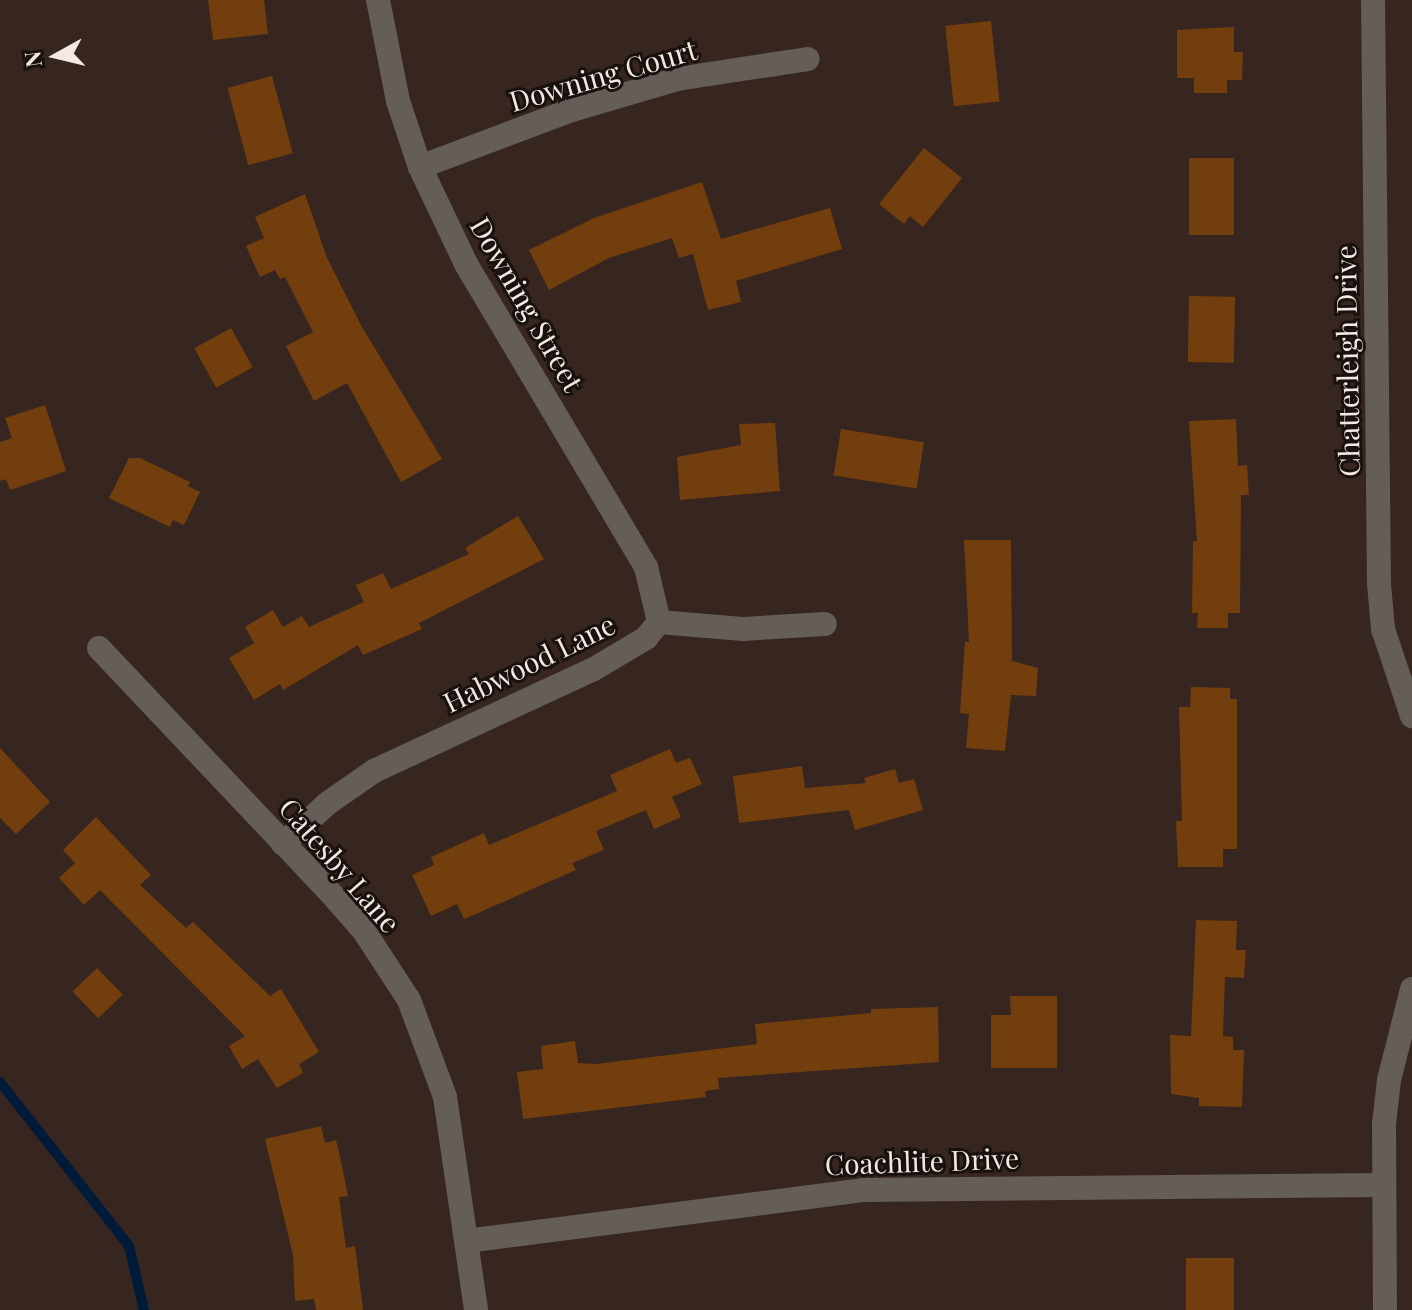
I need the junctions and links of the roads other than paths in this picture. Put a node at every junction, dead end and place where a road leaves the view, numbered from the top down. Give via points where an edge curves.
1 (378, 0) edge
2 (1373, 0) edge
3 (807, 59) dead end
4 (420, 167) junction
5 (659, 622) junction
6 (825, 624) dead end
7 (99, 648) dead end
8 (1412, 716) edge
9 (283, 844) junction
10 (1412, 989) edge
11 (1384, 1185) junction
12 (466, 1241) junction
13 (476, 1310) edge
14 (1385, 1310) edge

1 - 4 street, Downing Street via 398,101
2 - 8 street, Chatterleigh Drive via 1379,584 1383,629
3 - 4 street, Downing Court via 677,79 572,110
4 - 5 street, Downing Street via 466,264 646,567
5 - 6 street, Habwood Lane via 743,629
5 - 9 street, Habwood Lane via 646,638 594,669 374,771
7 - 9 street, Catesby Lane
9 - 12 street, Catesby Lane via 364,931 409,1000 445,1097
10 - 11 street via 1389,1080
11 - 12 street, Coachlite Drive via 863,1190
11 - 14 street
12 - 13 street, Catesby Lane

